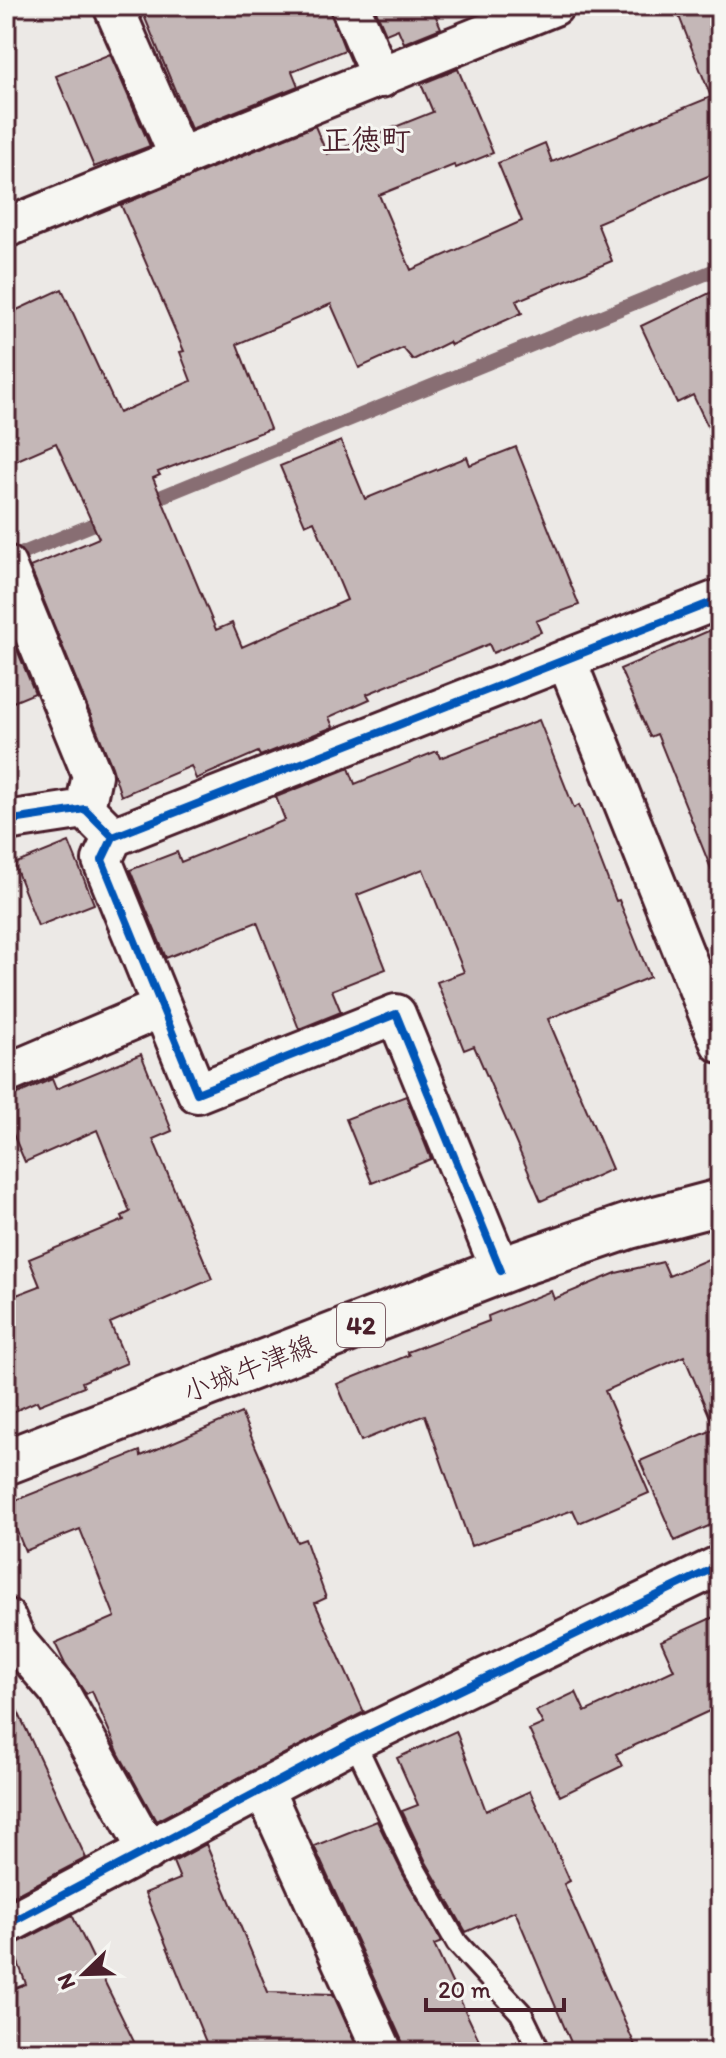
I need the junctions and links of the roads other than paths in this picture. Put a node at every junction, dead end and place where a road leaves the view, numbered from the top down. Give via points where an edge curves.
1 (113, 6) edge
2 (350, 6) edge
3 (554, 6) edge
4 (381, 78) junction
5 (180, 159) junction
6 (6, 228) edge
7 (6, 565) edge
8 (720, 599) edge
9 (566, 659) junction
10 (85, 809) junction
11 (6, 821) edge
12 (113, 837) junction
13 (161, 1008) junction
14 (720, 1043) edge
15 (6, 1074) edge
16 (720, 1202) edge
17 (501, 1271) junction
18 (6, 1462) edge
19 (720, 1565) edge
20 (6, 1618) edge
21 (354, 1741) junction
22 (264, 1790) junction
23 (148, 1851) junction
24 (6, 1925) edge
25 (383, 2052) edge
26 (540, 2052) edge

1 - 5 street
2 - 4 street
3 - 4 street
4 - 5 street
5 - 6 street
7 - 10 street via 92,775
8 - 9 street
9 - 12 street
9 - 14 street
10 - 11 street
10 - 12 street
12 - 13 street via 102,860
13 - 15 street
13 - 17 street via 197,1093 396,1014
16 - 17 main road, 小城牛津線 / 42 via 629,1226
17 - 18 main road, 小城牛津線 / 42
19 - 21 street
20 - 23 street via 17,1642 59,1691
21 - 22 street
21 - 26 lane via 414,1868 457,1943 521,2013
22 - 23 street
22 - 25 street
23 - 24 street

